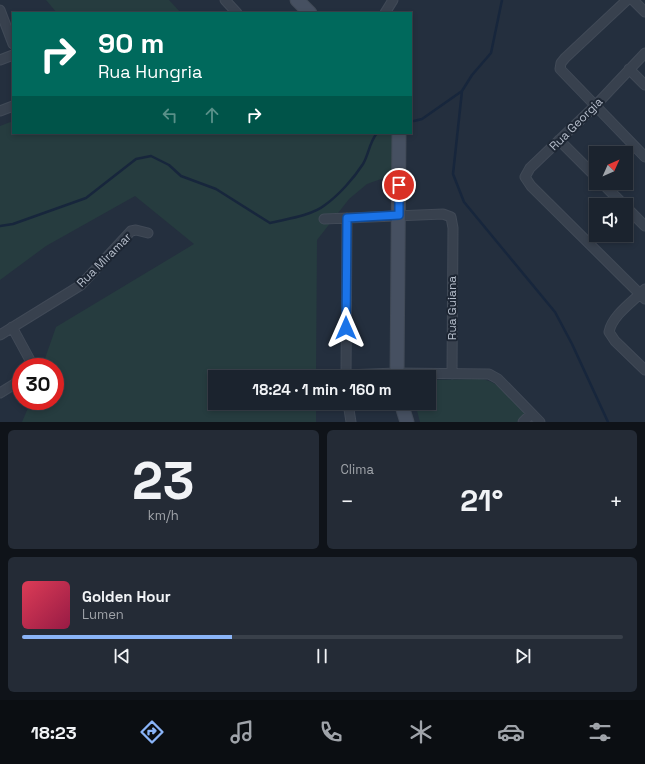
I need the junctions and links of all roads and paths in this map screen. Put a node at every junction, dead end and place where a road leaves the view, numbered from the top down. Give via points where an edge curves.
1 (225, 0) edge
2 (297, 0) edge
3 (393, 0) edge
4 (627, 0) edge
5 (633, 0) edge
6 (0, 10) edge
7 (237, 12) edge
8 (309, 12) edge
9 (386, 12) edge
10 (645, 12) edge
11 (12, 41) edge
12 (645, 54) edge
13 (12, 55) edge
14 (0, 60) edge
15 (629, 69) junction
16 (645, 85) edge
17 (12, 106) edge
18 (595, 106) junction
19 (0, 111) edge
20 (399, 134) edge
21 (559, 140) junction
22 (645, 157) edge
23 (589, 170) edge
24 (609, 190) edge
25 (617, 198) edge
26 (633, 214) edge
27 (399, 215) junction
28 (347, 218) junction
29 (324, 219) dead end
30 (645, 226) edge
31 (148, 233) dead end
32 (643, 294) edge
33 (12, 327) junction
34 (0, 334) edge
35 (30, 358) edge
36 (346, 370) edge
37 (396, 370) edge
38 (645, 370) edge
39 (436, 374) edge
40 (452, 374) junction
41 (12, 386) edge
42 (0, 393) edge
43 (349, 410) edge
44 (404, 410) edge
45 (531, 414) junction
46 (351, 422) edge
47 (407, 422) edge
48 (523, 422) edge
49 (540, 422) edge

1 - 7 street
2 - 8 street
3 - 9 street
4 - 18 street via 561,63 560,69
5 - 10 street
6 - 11 street
12 - 15 street, Rua Georgia
13 - 14 street
15 - 16 street
15 - 18 street, Rua Georgia
17 - 19 street
18 - 21 street, Rua Georgia
18 - 22 street
20 - 27 street
21 - 23 street
21 - 32 street, Rua Georgia via 526,173 526,181
24 - 25 street
26 - 30 street
27 - 28 street
27 - 37 street
27 - 40 street, Rua Guiana via 451,217
28 - 29 street
28 - 36 street
31 - 33 street, Rua Miramar via 131,231 81,284
32 - 38 street via 610,326 609,332
33 - 34 street, Rua Miramar
33 - 35 street
39 - 40 street
40 - 45 street via 489,374 498,379
41 - 42 street
43 - 46 street
44 - 47 street
45 - 48 street
45 - 49 street

